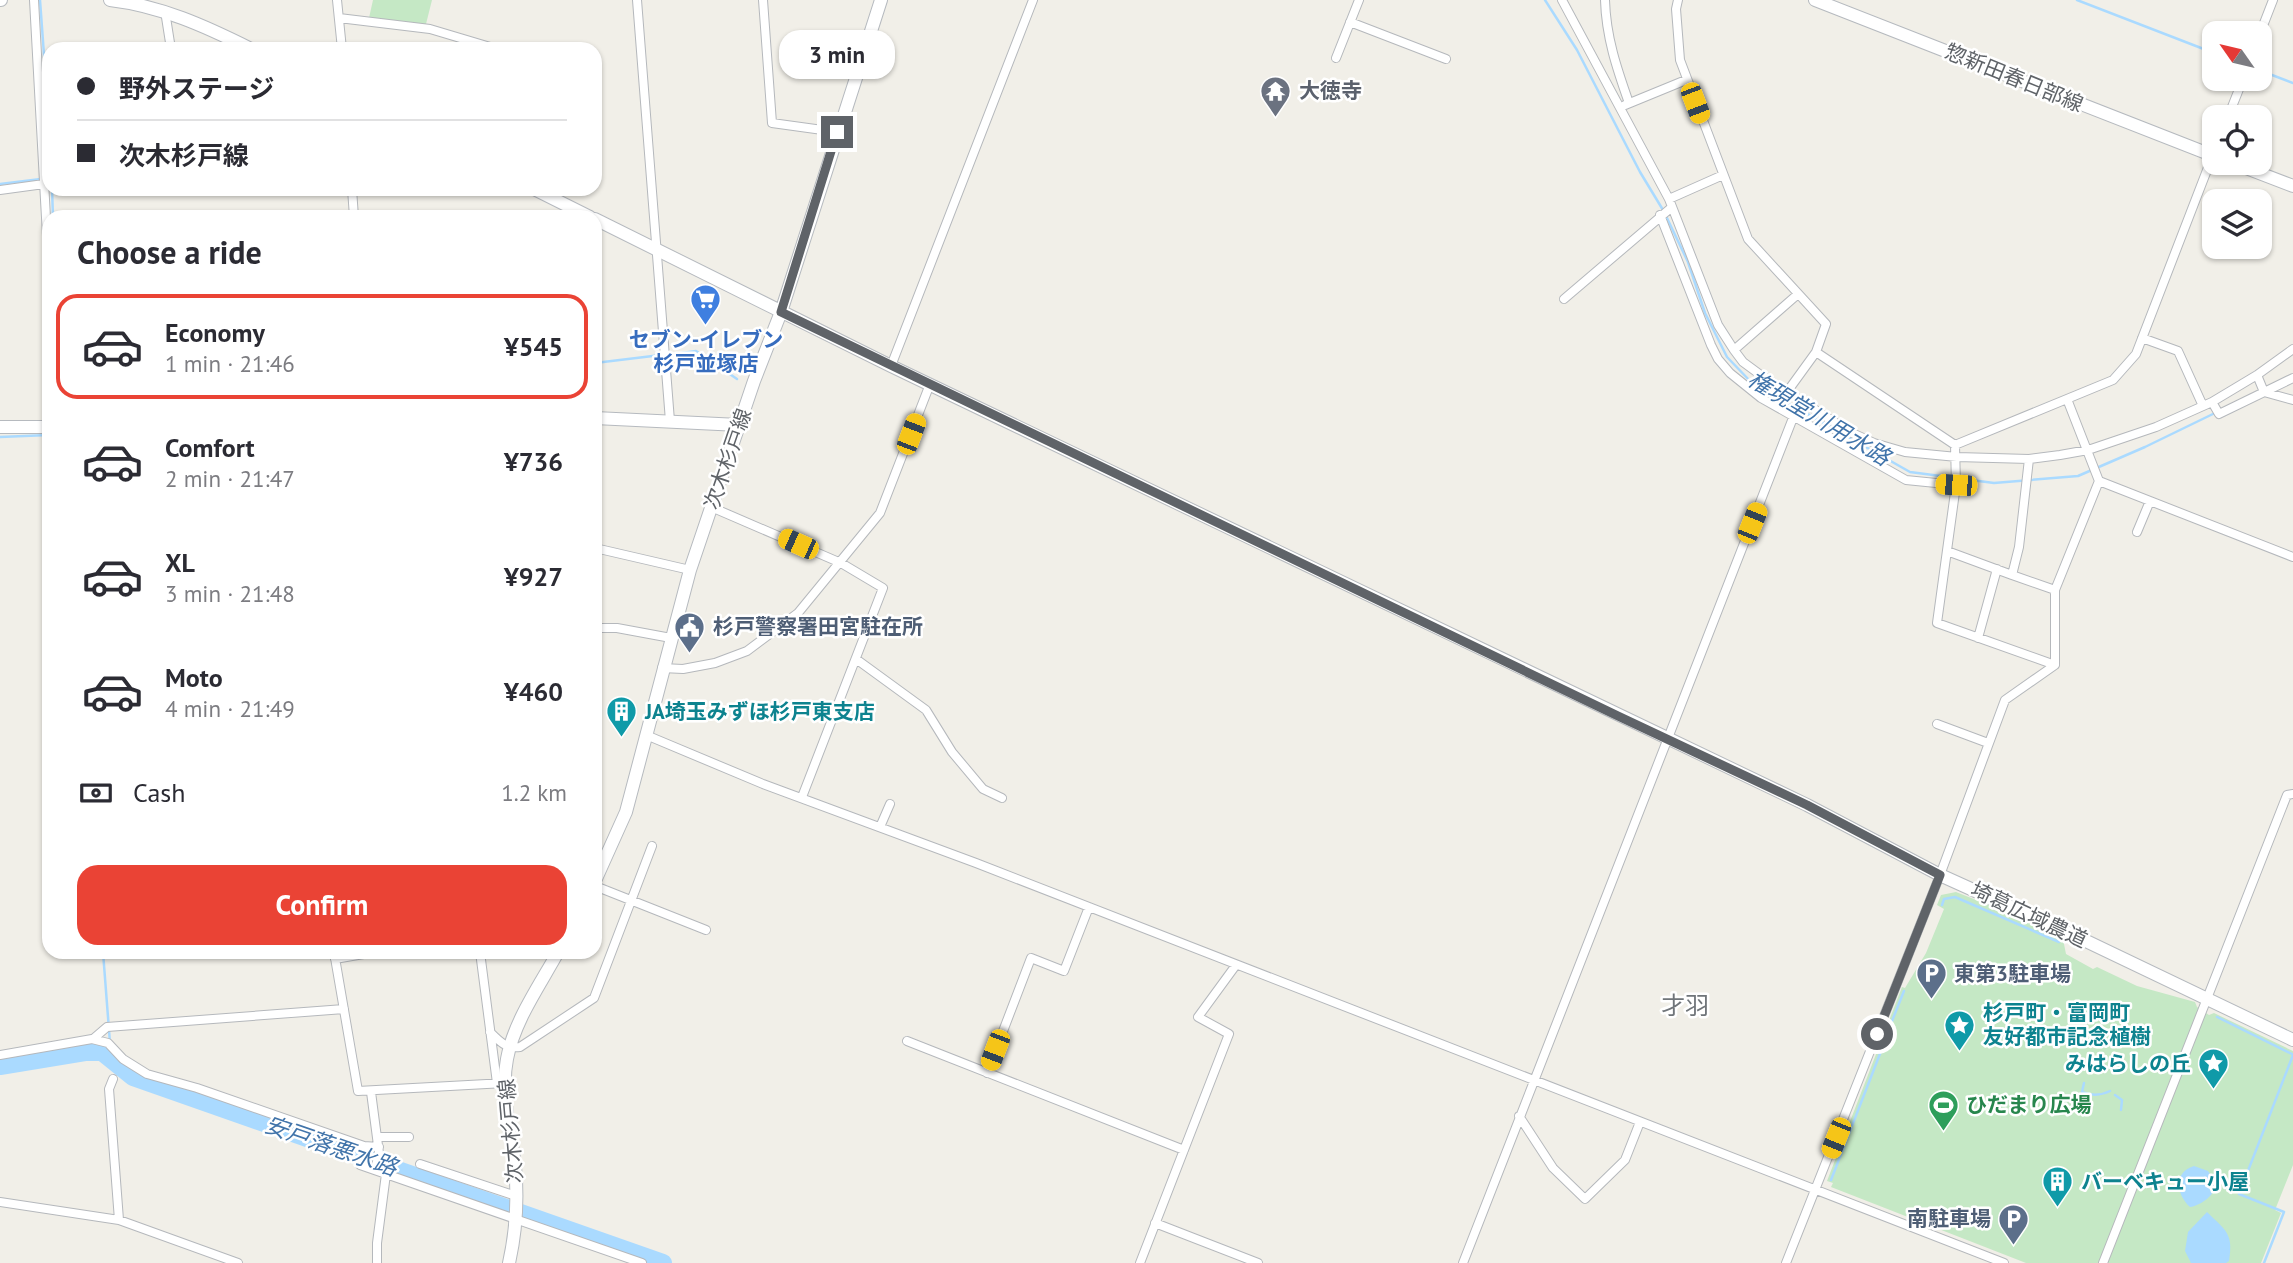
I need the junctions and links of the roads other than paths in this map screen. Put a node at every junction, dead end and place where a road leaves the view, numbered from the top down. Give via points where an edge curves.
1 (33, 0) edge
2 (110, 0) edge
3 (337, 0) edge
4 (637, 0) edge
5 (763, 0) edge
6 (881, 0) edge
7 (1033, 0) edge
8 (1359, 0) edge
9 (1562, 0) edge
10 (1605, 0) edge
11 (1678, 0) edge
12 (1815, 0) edge
13 (2273, 0) edge
14 (165, 11) junction
15 (339, 18) junction
16 (2265, 21) edge
17 (1350, 22) junction
18 (170, 42) edge
19 (237, 42) edge
20 (341, 42) edge
21 (474, 42) edge
22 (1336, 58) dead end
23 (1446, 59) dead end
24 (1686, 80) junction
25 (42, 102) edge
26 (1629, 103) junction
27 (1619, 107) junction
28 (837, 132) junction
29 (2202, 150) edge
30 (1723, 175) junction
31 (2205, 175) edge
32 (2264, 175) edge
33 (42, 184) edge
34 (2293, 186) edge
35 (0, 190) edge
36 (548, 196) edge
37 (1671, 203) junction
38 (576, 210) edge
39 (1660, 215) junction
40 (602, 222) edge
41 (657, 250) junction
42 (1798, 294) junction
43 (1564, 299) dead end
44 (781, 312) junction
45 (2142, 338) junction
46 (2293, 349) edge
47 (1734, 350) junction
48 (1816, 352) junction
49 (1743, 362) junction
50 (891, 366) junction
51 (1730, 373) junction
52 (2257, 375) junction
53 (2293, 378) edge
54 (930, 384) junction
55 (1787, 392) junction
56 (2264, 392) junction
57 (2067, 399) junction
58 (1800, 400) junction
59 (2293, 400) edge
60 (2213, 402) junction
61 (2203, 406) junction
62 (1793, 416) junction
63 (602, 418) edge
64 (670, 421) junction
65 (739, 425) junction
66 (42, 427) edge
67 (0, 428) edge
68 (1955, 445) junction
69 (2088, 450) junction
70 (1957, 457) junction
71 (2029, 459) junction
72 (2099, 481) junction
73 (1956, 485) junction
74 (2150, 501) junction
75 (711, 507) junction
76 (2137, 532) dead end
77 (602, 550) edge
78 (1947, 551) junction
79 (2293, 557) edge
80 (841, 563) junction
81 (1997, 569) junction
82 (690, 570) junction
83 (2012, 575) junction
84 (2055, 590) junction
85 (602, 628) edge
86 (671, 638) junction
87 (1978, 638) junction
88 (856, 659) junction
89 (2055, 665) junction
90 (663, 668) junction
91 (1937, 724) dead end
92 (646, 735) junction
93 (1667, 739) junction
94 (1988, 743) junction
95 (2293, 794) edge
96 (802, 797) junction
97 (1002, 797) dead end
98 (890, 804) dead end
99 (880, 827) junction
100 (652, 846) dead end
101 (602, 865) edge
102 (1940, 875) junction
103 (602, 889) edge
104 (631, 901) junction
105 (1089, 907) junction
106 (706, 930) dead end
107 (335, 959) edge
108 (481, 959) edge
109 (554, 959) edge
110 (1237, 965) junction
111 (2207, 1000) junction
112 (344, 1009) junction
113 (490, 1032) junction
114 (92, 1039) junction
115 (907, 1041) dead end
116 (2293, 1041) edge
117 (510, 1047) junction
118 (0, 1055) edge
119 (987, 1073) junction
120 (113, 1079) dead end
121 (1533, 1081) junction
122 (501, 1083) junction
123 (371, 1092) junction
124 (1519, 1116) junction
125 (1640, 1122) junction
126 (377, 1136) junction
127 (409, 1137) dead end
128 (379, 1150) junction
129 (1184, 1150) junction
130 (420, 1164) dead end
131 (360, 1165) dead end
132 (375, 1170) junction
133 (386, 1174) junction
134 (1815, 1190) junction
135 (516, 1196) junction
136 (0, 1202) edge
137 (515, 1219) junction
138 (119, 1220) junction
139 (1155, 1223) junction
140 (238, 1263) edge
141 (377, 1263) edge
142 (509, 1263) edge
143 (642, 1263) edge
144 (1140, 1263) edge
145 (1258, 1263) edge
146 (1463, 1263) edge
147 (1786, 1263) edge
148 (2004, 1263) edge
149 (2103, 1263) edge

1 - 25 street
2 - 14 street
3 - 15 street
4 - 41 street
5 - 28 street via 772,123
6 - 28 street, 次木杉戸線
7 - 50 street
8 - 17 street
9 - 27 street
10 - 26 street via 1611,49
11 - 24 street via 1680,60
12 - 29 street, 惣新田春日部線
13 - 16 street
14 - 18 street
14 - 19 street
15 - 20 street
15 - 21 street via 430,29
17 - 22 street
17 - 23 street
24 - 26 street
24 - 30 street
26 - 27 street
27 - 37 street
28 - 44 street, 次木杉戸線
30 - 37 street
30 - 42 street via 1748,239
31 - 45 street
32 - 34 street
33 - 35 street
36 - 38 street
37 - 39 street
37 - 47 street via 1718,325
39 - 43 street
39 - 51 street via 1711,345
40 - 41 street, 埼葛広域農道
41 - 44 street, 埼葛広域農道
41 - 64 street
42 - 47 street
42 - 48 street via 1826,324
44 - 50 street, 埼葛広域農道
44 - 65 street, 次木杉戸線
45 - 57 street via 2136,354 2113,380
45 - 61 street via 2178,351
46 - 52 street
47 - 49 street
48 - 55 street
48 - 68 street
49 - 51 street
49 - 55 street
50 - 54 street, 埼葛広域農道
51 - 62 street
52 - 56 street
52 - 60 street
53 - 56 street
54 - 80 street via 880,513
54 - 93 street, 埼葛広域農道
55 - 58 street
56 - 59 street
56 - 60 street via 2219,414
57 - 68 street
57 - 69 street
58 - 62 street
58 - 70 street via 1874,443 1905,452
60 - 61 street
61 - 69 street
62 - 73 street via 1906,480
62 - 93 street
63 - 64 street
64 - 65 street
65 - 75 street, 次木杉戸線
66 - 67 street
68 - 70 street
69 - 71 street
69 - 72 street
70 - 71 street
70 - 73 street
71 - 83 street
72 - 74 street
72 - 84 street
73 - 78 street
74 - 76 street
74 - 79 street
75 - 80 street
75 - 82 street, 次木杉戸線
77 - 82 street
78 - 81 street
78 - 87 street via 1937,623
80 - 88 street via 883,588
80 - 90 street via 798,613 747,651 715,663
81 - 83 street
81 - 87 street
82 - 86 street, 次木杉戸線
83 - 84 street
84 - 89 street
85 - 86 street
86 - 90 street, 次木杉戸線
87 - 89 street
88 - 96 street
88 - 97 street via 926,709 983,789
89 - 94 street via 2005,700
90 - 92 street, 次木杉戸線
91 - 94 street
92 - 96 street
92 - 101 street, 次木杉戸線 via 626,812
93 - 102 street, 埼葛広域農道
93 - 121 street
94 - 102 street
95 - 111 street via 2287,794
96 - 99 street
98 - 99 street
99 - 105 street
100 - 104 street
102 - 111 street, 埼葛広域農道
102 - 134 street
103 - 104 street
104 - 106 street
104 - 117 street via 594,998 520,1047
105 - 110 street
105 - 119 street via 1064,971 1031,958
107 - 112 street
108 - 113 street
109 - 117 street, 次木杉戸線
110 - 121 street
110 - 129 street via 1198,1017 1228,1034
111 - 116 street, 埼葛広域農道
111 - 149 street
112 - 114 street via 107,1027
112 - 123 street via 358,1091
113 - 117 street
113 - 122 street
114 - 118 street
114 - 128 street via 108,1043 147,1074
115 - 119 street
117 - 122 street, 次木杉戸線
119 - 129 street
120 - 138 street via 109,1089
121 - 124 street
121 - 125 street
122 - 123 street
122 - 135 street, 次木杉戸線
123 - 126 street
124 - 125 street via 1553,1168 1585,1199 1625,1160
124 - 146 street
125 - 134 street
126 - 127 street
126 - 128 street
128 - 132 street
129 - 139 street
130 - 135 street
131 - 132 street
132 - 133 street
133 - 137 street
133 - 141 street
134 - 147 street
134 - 148 street
135 - 137 street, 次木杉戸線
136 - 138 street
137 - 142 street
137 - 143 street
138 - 140 street
139 - 144 street
139 - 145 street

